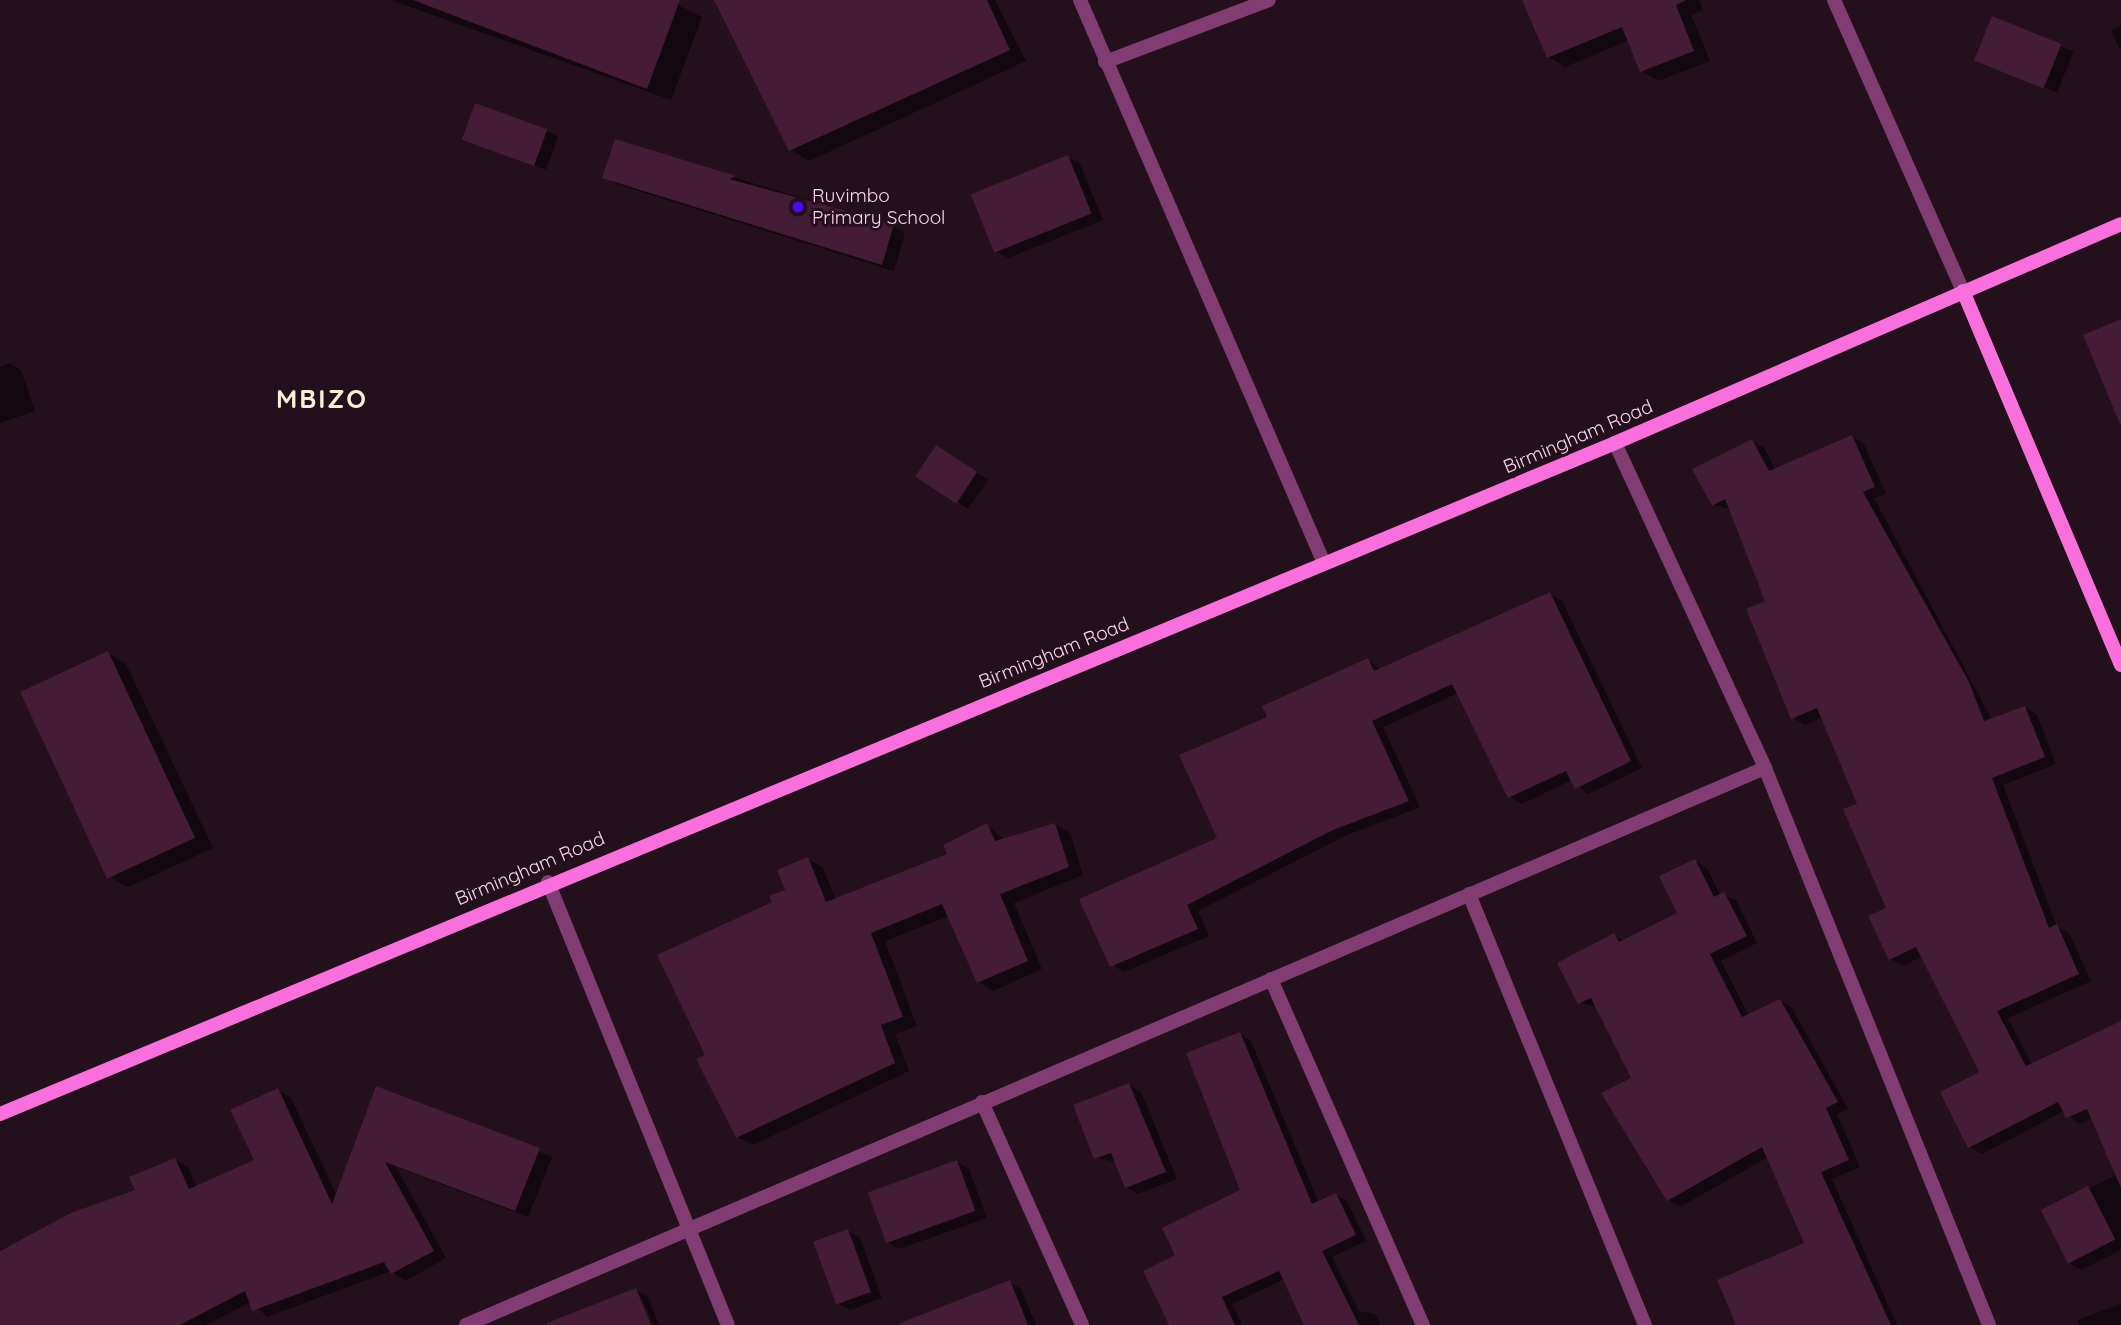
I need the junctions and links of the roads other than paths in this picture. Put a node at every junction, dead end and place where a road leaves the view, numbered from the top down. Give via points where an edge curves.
1 (1080, 0) edge
2 (1269, 0) edge
3 (1833, 0) edge
4 (1104, 62) junction
5 (2121, 224) edge
6 (1963, 291) junction
7 (1615, 443) junction
8 (1324, 563) junction
9 (2121, 665) edge
10 (1765, 768) junction
11 (548, 881) junction
12 (1469, 894) junction
13 (1271, 979) junction
14 (982, 1102) junction
15 (0, 1114) edge
16 (687, 1227) junction
17 (466, 1325) edge
18 (728, 1325) edge
19 (1082, 1325) edge
20 (1423, 1325) edge
21 (1645, 1325) edge
22 (1989, 1325) edge

1 - 4 street
2 - 4 street
3 - 6 street
4 - 8 street
5 - 6 street, Birmingham Road
6 - 7 street, Birmingham Road
6 - 9 street
7 - 8 street, Birmingham Road
7 - 10 street
8 - 11 street, Birmingham Road
10 - 12 street
10 - 22 street
11 - 15 street, Birmingham Road
11 - 16 street
12 - 13 street
12 - 21 street
13 - 14 street
13 - 20 street
14 - 16 street
14 - 19 street
16 - 17 street
16 - 18 street

